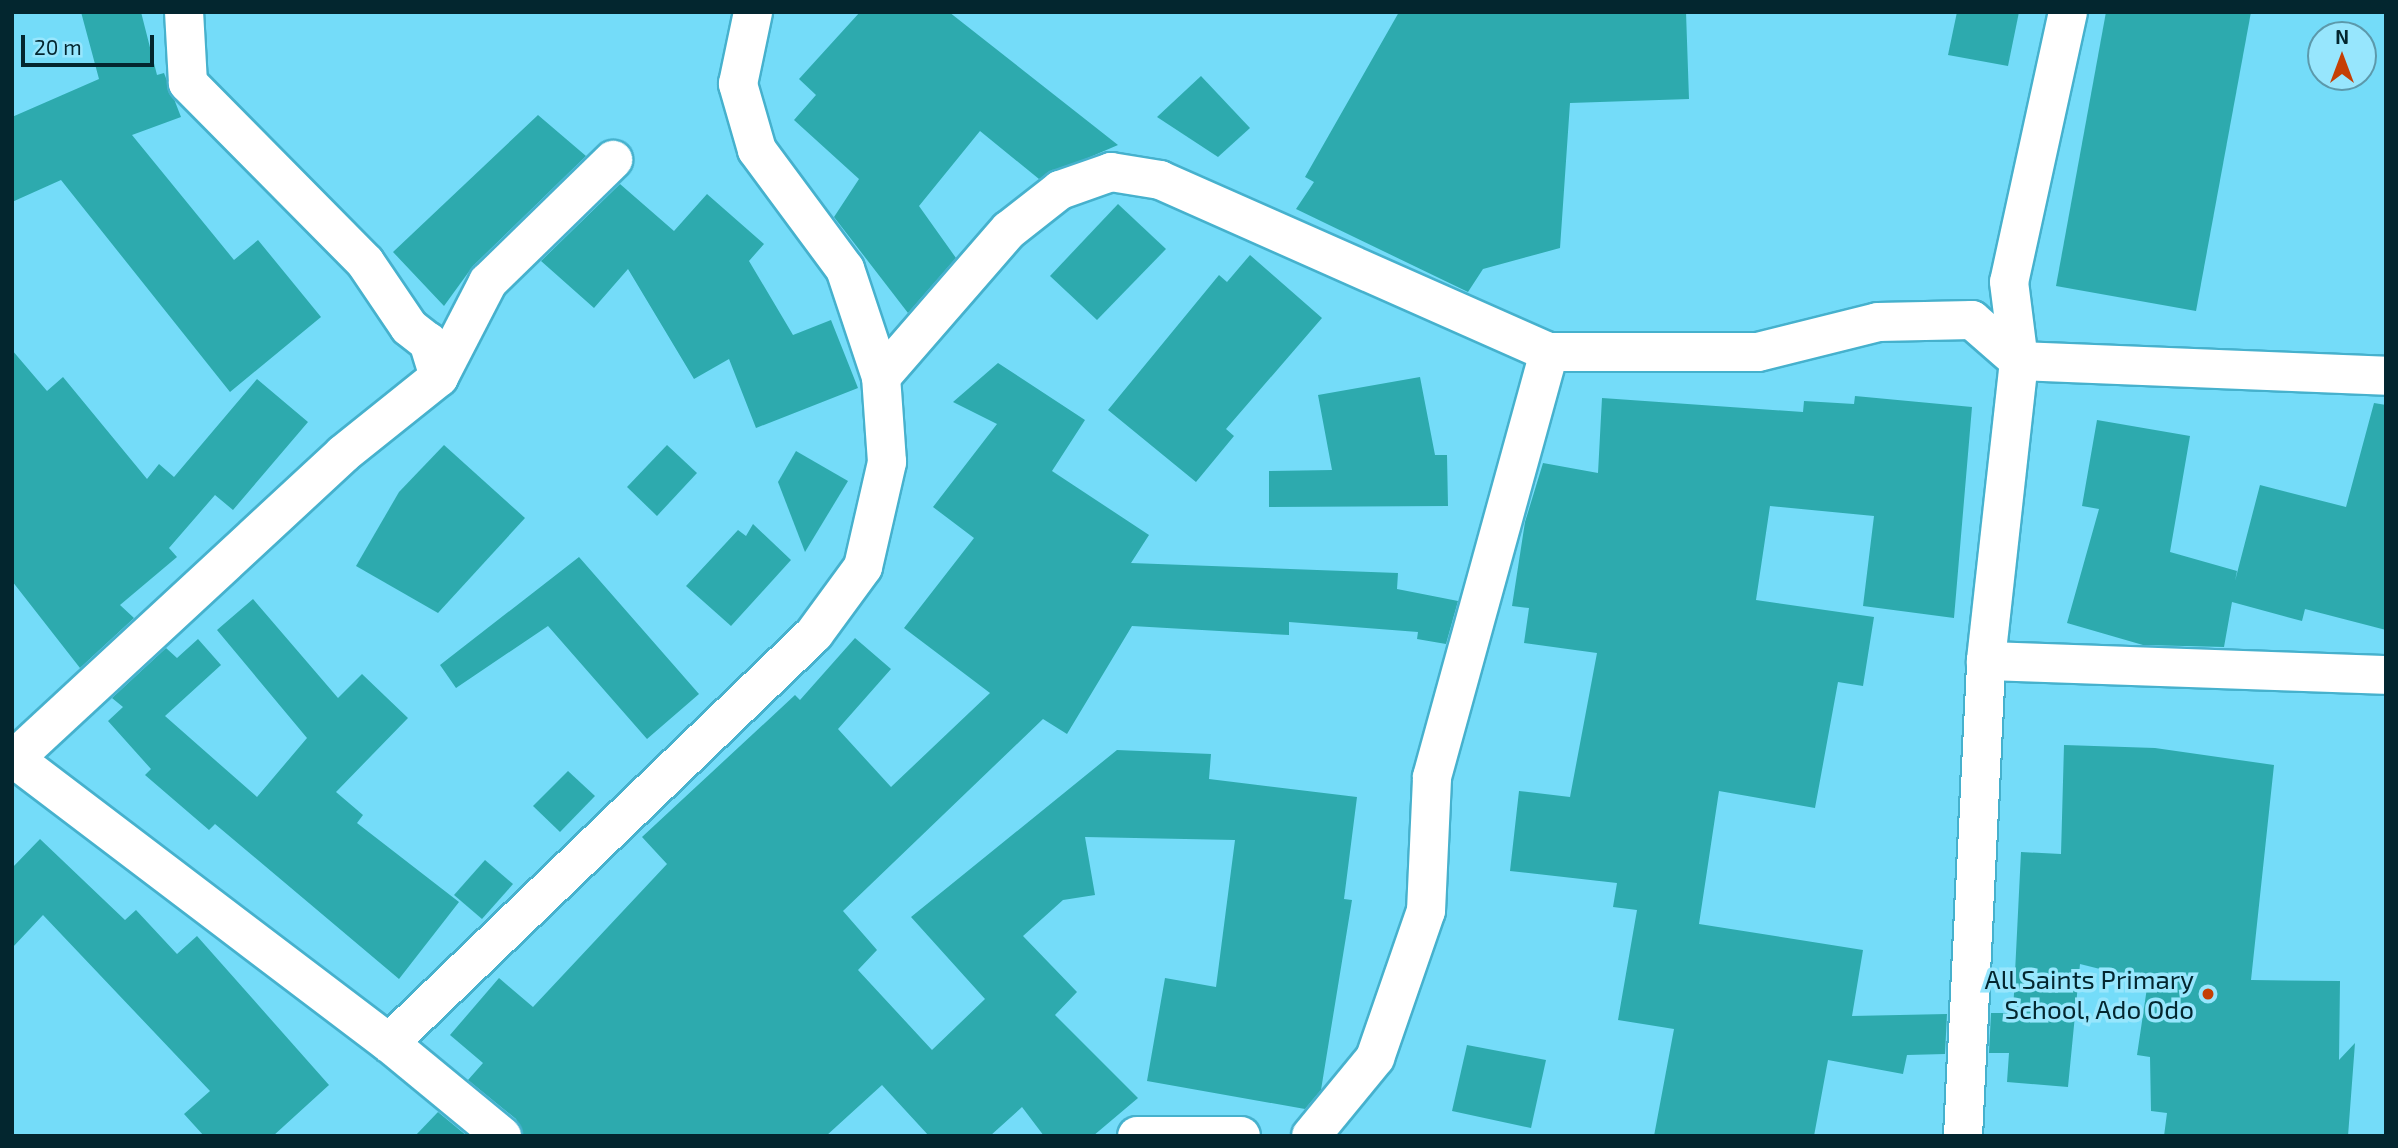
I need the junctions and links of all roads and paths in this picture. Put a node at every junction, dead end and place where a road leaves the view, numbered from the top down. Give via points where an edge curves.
1 (184, 12) edge
2 (753, 12) edge
3 (2068, 12) edge
4 (613, 160) dead end
5 (1549, 352) junction
6 (2018, 361) junction
7 (439, 376) junction
8 (2386, 376) edge
9 (881, 377) junction
10 (1986, 661) junction
11 (2386, 675) edge
12 (13, 758) edge
13 (389, 1043) junction
14 (502, 1136) edge
15 (1137, 1136) edge
16 (1241, 1136) edge
17 (1311, 1136) edge
18 (1963, 1136) edge

1 - 7 street via 188,83 365,262 409,327 428,342
2 - 9 street via 738,85 757,150 845,269
3 - 6 street via 2009,282
4 - 7 street via 488,282
5 - 6 street via 1758,352 1878,322 1972,320
5 - 9 street via 1160,180 1111,172 1060,190 1009,230
5 - 17 street via 1432,777 1426,911 1375,1058
6 - 8 street
6 - 10 street
7 - 12 street via 343,454
9 - 13 street via 887,461 863,566 814,634
10 - 11 street
10 - 18 street
12 - 13 street
13 - 14 street
15 - 16 street

